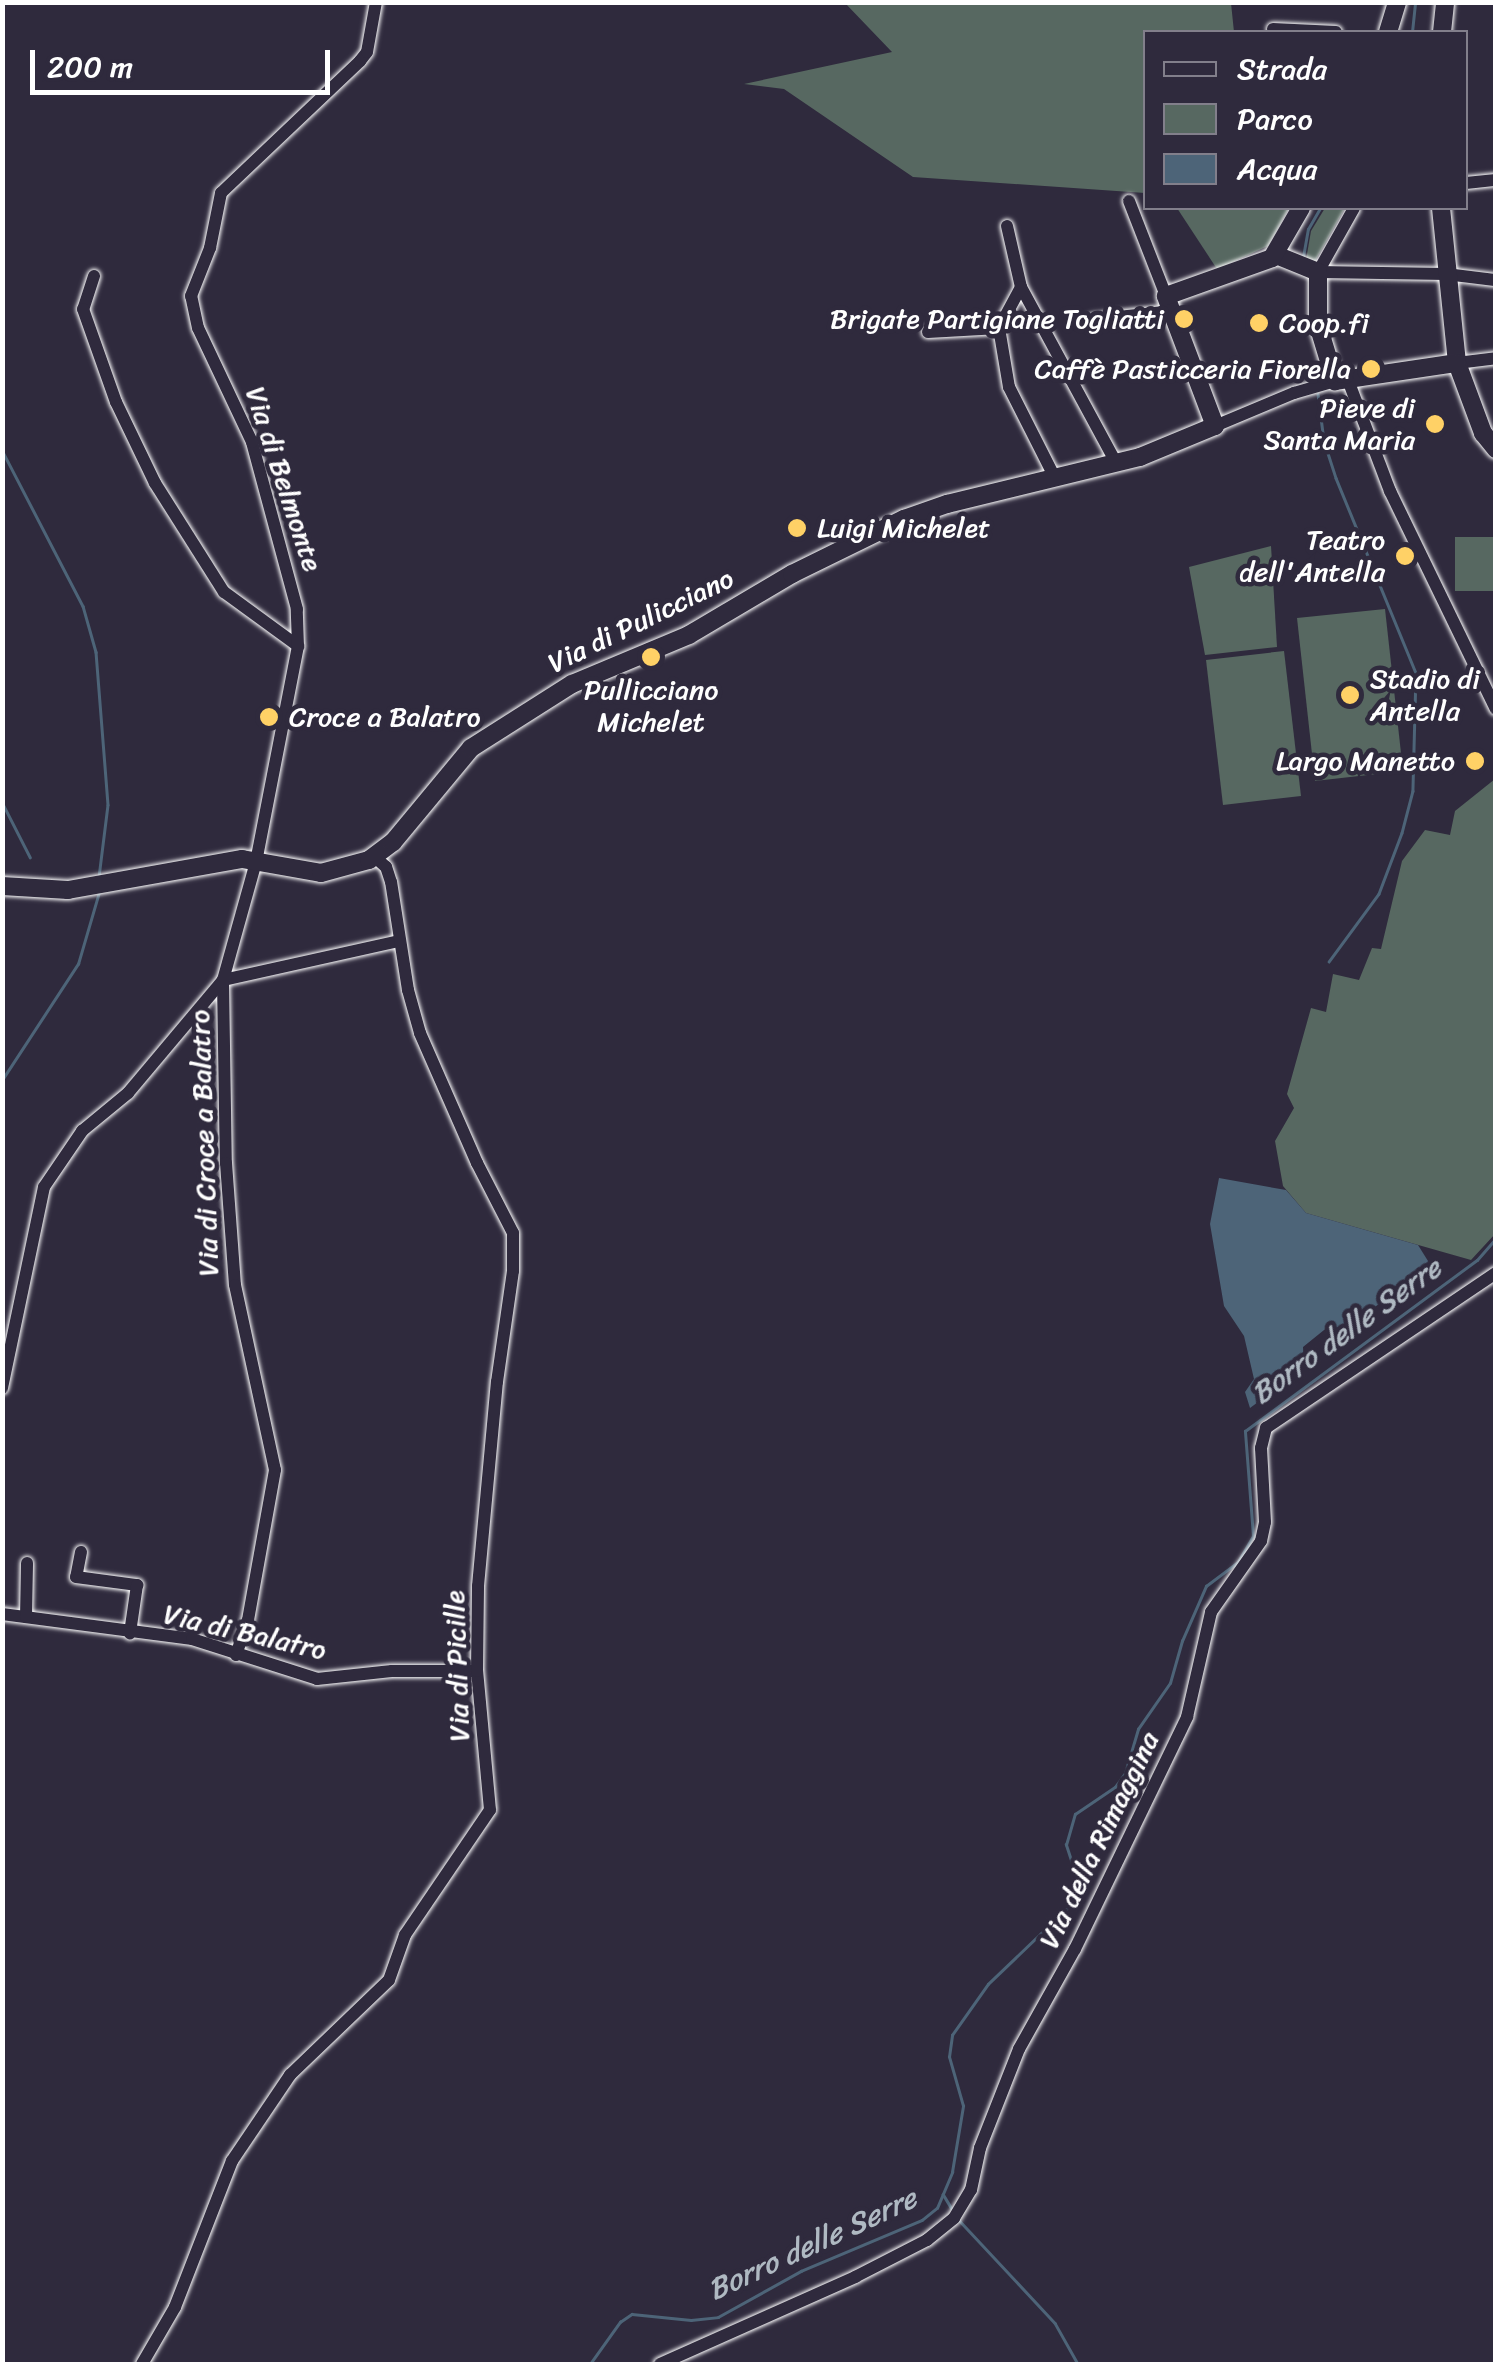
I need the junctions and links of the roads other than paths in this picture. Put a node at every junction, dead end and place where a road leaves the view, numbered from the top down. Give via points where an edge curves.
1 (376, 2) edge
2 (1397, 2) edge
3 (1445, 2) edge
4 (1273, 29) dead end
5 (1294, 30) edge
6 (1389, 30) edge
7 (1442, 30) edge
8 (1496, 180) edge
9 (1468, 183) edge
10 (1129, 201) dead end
11 (1300, 210) edge
12 (1353, 210) edge
13 (1441, 210) edge
14 (1008, 226) dead end
15 (1276, 254) junction
16 (1318, 272) junction
17 (1446, 274) junction
18 (94, 276) dead end
19 (1495, 280) edge
20 (1020, 287) junction
21 (1169, 304) junction
22 (1092, 320) dead end
23 (999, 328) junction
24 (928, 332) dead end
25 (1496, 358) edge
26 (1458, 363) junction
27 (1342, 380) junction
28 (1215, 426) junction
29 (1496, 449) edge
30 (1116, 463) junction
31 (1056, 480) junction
32 (298, 646) junction
33 (1496, 709) edge
34 (393, 842) junction
35 (375, 857) junction
36 (256, 862) junction
37 (391, 882) junction
38 (2, 886) edge
39 (400, 941) junction
40 (223, 980) junction
41 (1496, 1273) edge
42 (2, 1388) edge
43 (82, 1552) dead end
44 (27, 1562) dead end
45 (2, 1614) edge
46 (26, 1617) junction
47 (130, 1633) junction
48 (236, 1654) junction
49 (477, 1670) junction
50 (142, 2364) edge
51 (660, 2364) edge

1 - 32 street, Via di Belmonte via 360,61 221,192 192,296 192,313 252,442 294,591
2 - 6 street
3 - 7 street
4 - 5 street
8 - 9 street
10 - 21 street
11 - 15 street
12 - 16 street
13 - 17 street
14 - 20 street
15 - 16 street
15 - 21 street
16 - 17 street
16 - 27 street via 1318,325
17 - 19 street
17 - 26 street
18 - 32 street via 83,309 116,402 155,483 224,592
20 - 23 street
20 - 30 street
21 - 22 street
21 - 28 street
23 - 24 street
23 - 31 street via 1009,387
25 - 26 street
26 - 27 street
26 - 29 street via 1483,433
27 - 28 street, Via di Pulicciano
27 - 33 street
28 - 30 street, Via di Pulicciano
30 - 31 street, Via di Pulicciano
31 - 34 street, Via di Pulicciano via 904,519 689,635 550,696 472,748
32 - 36 street, Via di Belmonte
34 - 35 street, Via di Pulicciano
34 - 37 street, Via di Picille
35 - 36 street, Via di Pulicciano via 321,873
35 - 37 street, Via di Picille
36 - 38 street, Via di Pulicciano via 68,890
36 - 40 street, Via di Belmonte
37 - 39 street, Via di Picille
39 - 40 street
39 - 49 street, Via di Picille via 420,1033 513,1233 485,1500
40 - 42 street via 128,1093 82,1131 44,1187
40 - 48 street, Via di Croce a Balatro via 234,1286 275,1470
41 - 51 street, Via della Rimaggina via 1266,1428 1261,1541 1211,1612 1187,1717 1019,2050 980,2148 971,2190 954,2218 928,2240 855,2277
43 - 47 street via 76,1577 137,1585
44 - 46 street
45 - 46 street, Via di Balatro
46 - 47 street, Via di Balatro
47 - 48 street, Via di Balatro via 192,1639
48 - 49 street, Via di Balatro via 318,1679
49 - 50 street, Via di Picille via 491,1798 486,1818 405,1934 389,1980 290,2075 232,2160 175,2307

